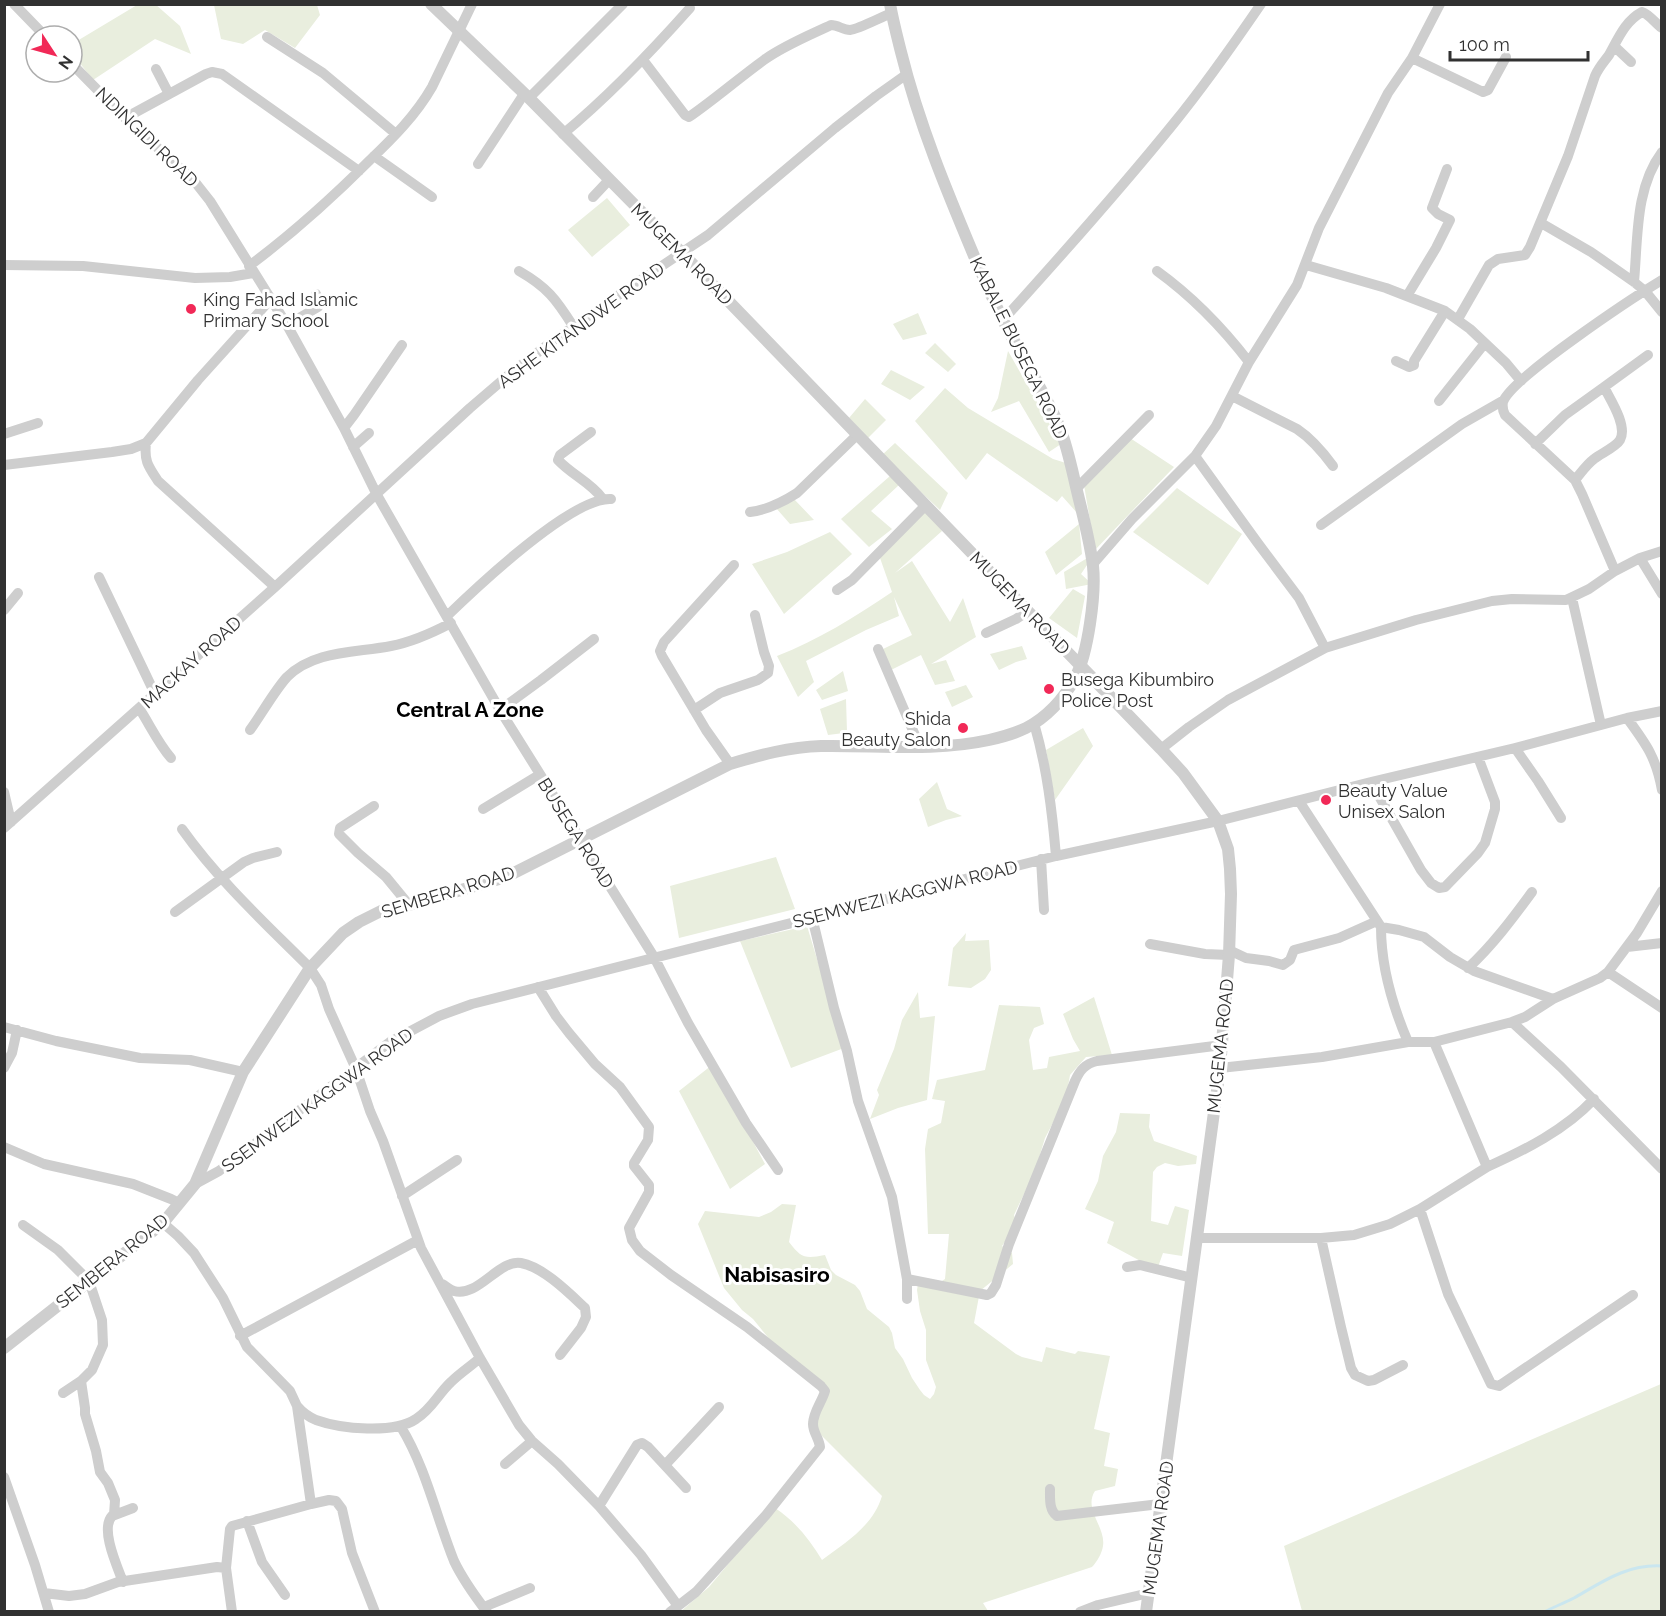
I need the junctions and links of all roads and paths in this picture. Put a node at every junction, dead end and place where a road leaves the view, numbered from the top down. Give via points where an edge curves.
1 (14, 4) edge
2 (431, 4) edge
3 (472, 4) edge
4 (623, 4) edge
5 (1261, 4) edge
6 (1440, 4) edge
7 (690, 9) dead end
8 (891, 9) edge
9 (33, 24) edge
10 (1662, 28) edge
11 (459, 33) junction
12 (267, 37) dead end
13 (1614, 46) junction
14 (1506, 57) dead end
15 (1412, 58) junction
16 (643, 60) junction
17 (1631, 63) dead end
18 (156, 69) dead end
19 (907, 74) junction
20 (84, 76) edge
21 (168, 94) junction
22 (526, 96) junction
23 (125, 118) junction
24 (396, 134) junction
25 (563, 134) junction
26 (1662, 152) edge
27 (374, 156) junction
28 (478, 164) dead end
29 (1447, 169) dead end
30 (359, 171) junction
31 (609, 180) junction
32 (432, 197) dead end
33 (593, 197) dead end
34 (1541, 223) junction
35 (682, 253) junction
36 (4, 265) edge
37 (1306, 265) junction
38 (251, 270) junction
39 (519, 271) dead end
40 (1157, 271) dead end
41 (1662, 280) edge
42 (1634, 282) junction
43 (1645, 291) junction
44 (316, 294) dead end
45 (1407, 296) junction
46 (271, 299) junction
47 (1445, 311) junction
48 (1662, 312) edge
49 (1458, 319) junction
50 (1003, 320) junction
51 (287, 325) junction
52 (573, 326) junction
53 (1485, 343) junction
54 (402, 345) dead end
55 (1648, 355) dead end
56 (1396, 361) dead end
57 (1249, 362) junction
58 (1521, 381) junction
59 (1604, 387) junction
60 (1232, 396) junction
61 (1504, 400) junction
62 (1439, 401) dead end
63 (1149, 415) dead end
64 (38, 423) dead end
65 (344, 428) junction
66 (591, 432) dead end
67 (369, 433) dead end
68 (4, 434) edge
69 (857, 435) junction
70 (146, 442) junction
71 (1535, 444) junction
72 (353, 447) junction
73 (1195, 456) junction
74 (4, 465) edge
75 (1333, 466) dead end
76 (1575, 480) junction
77 (1077, 488) junction
78 (377, 495) junction
79 (926, 505) junction
80 (750, 512) dead end
81 (1321, 525) dead end
82 (1662, 551) edge
83 (1640, 558) junction
84 (1093, 564) junction
85 (735, 565) dead end
86 (1615, 571) junction
87 (99, 577) dead end
88 (276, 587) junction
89 (837, 590) dead end
90 (18, 593) dead end
91 (1661, 594) edge
92 (1572, 598) junction
93 (4, 610) edge
94 (1028, 611) junction
95 (755, 615) dead end
96 (449, 620) junction
97 (986, 633) dead end
98 (594, 639) dead end
99 (1325, 648) junction
100 (878, 649) dead end
101 (1080, 665) junction
102 (155, 694) junction
103 (139, 708) junction
104 (500, 710) junction
105 (694, 710) junction
106 (1662, 711) edge
107 (1627, 718) junction
108 (1034, 723) junction
109 (1601, 725) junction
110 (250, 730) dead end
111 (920, 747) junction
112 (1515, 748) junction
113 (1649, 748) junction
114 (1662, 748) edge
115 (1161, 749) junction
116 (1478, 757) junction
117 (171, 758) dead end
118 (730, 764) junction
119 (539, 775) junction
120 (1371, 782) junction
121 (1662, 789) edge
122 (4, 792) edge
123 (1299, 801) junction
124 (374, 806) dead end
125 (483, 808) dead end
126 (1560, 818) dead end
127 (1218, 821) junction
128 (8, 825) edge
129 (182, 829) dead end
130 (580, 840) junction
131 (277, 852) dead end
132 (1056, 855) junction
133 (1041, 859) junction
134 (221, 879) junction
135 (1662, 891) edge
136 (1532, 892) dead end
137 (409, 905) junction
138 (1044, 910) dead end
139 (175, 912) dead end
140 (812, 917) junction
141 (1379, 924) junction
142 (1662, 943) edge
143 (1150, 944) dead end
144 (1627, 947) junction
145 (1229, 952) junction
146 (654, 957) junction
147 (310, 968) junction
148 (1468, 968) junction
149 (1608, 972) junction
150 (538, 987) junction
151 (1553, 999) junction
152 (1662, 1008) edge
153 (1512, 1022) junction
154 (4, 1027) edge
155 (17, 1030) junction
156 (1408, 1042) junction
157 (1434, 1042) junction
158 (1222, 1045) junction
159 (4, 1068) edge
160 (1220, 1068) junction
161 (356, 1069) junction
162 (243, 1072) junction
163 (1594, 1099) junction
164 (4, 1148) edge
165 (457, 1160) dead end
166 (1487, 1167) junction
167 (1662, 1169) edge
168 (778, 1170) dead end
169 (195, 1184) junction
170 (402, 1196) junction
171 (179, 1203) junction
172 (1420, 1209) junction
173 (164, 1223) junction
174 (23, 1225) dead end
175 (1197, 1238) junction
176 (1321, 1239) junction
177 (418, 1240) junction
178 (1127, 1267) dead end
179 (1192, 1278) junction
180 (907, 1279) junction
181 (89, 1281) junction
182 (440, 1282) junction
183 (1634, 1295) dead end
184 (908, 1299) dead end
185 (240, 1336) junction
186 (4, 1348) edge
187 (560, 1355) dead end
188 (480, 1358) junction
189 (1403, 1365) dead end
190 (81, 1381) junction
191 (63, 1393) dead end
192 (297, 1406) junction
193 (719, 1407) dead end
194 (400, 1427) junction
195 (532, 1441) junction
196 (505, 1464) dead end
197 (665, 1465) junction
198 (4, 1477) edge
199 (687, 1488) dead end
200 (1050, 1489) dead end
201 (311, 1504) junction
202 (1160, 1504) junction
203 (599, 1506) junction
204 (133, 1508) dead end
205 (114, 1515) junction
206 (247, 1521) junction
207 (226, 1569) junction
208 (123, 1582) junction
209 (530, 1588) dead end
210 (44, 1593) junction
211 (1149, 1593) junction
212 (285, 1595) dead end
213 (485, 1609) edge
214 (674, 1609) edge
215 (49, 1611) edge
216 (232, 1611) edge
217 (375, 1611) edge
218 (1080, 1611) edge
219 (1146, 1611) edge

1 - 9 street
2 - 11 street, MUGEMA ROAD
3 - 11 street
4 - 22 street
5 - 50 street via 1175,122
6 - 15 street
7 - 16 street
8 - 16 street via 853,29 831,25 778,51 687,117
8 - 19 street, KABALE BUSEGA ROAD
10 - 13 street via 1642,12 1624,28
11 - 22 street, MUGEMA ROAD
11 - 24 street via 426,98
12 - 24 street via 332,80
13 - 17 street
13 - 34 street via 1598,68
14 - 15 street via 1488,90 1483,92
15 - 37 street via 1388,93 1324,218
16 - 25 street
18 - 21 street
19 - 35 street, ASHE KITANDWE ROAD via 834,128
19 - 50 street, KABALE BUSEGA ROAD via 960,222
20 - 23 street, NDINGIDI ROAD
21 - 23 street
21 - 30 street via 212,72 222,74
22 - 25 street, MUGEMA ROAD
22 - 28 street
23 - 38 street, NDINGIDI ROAD via 195,182
24 - 27 street
25 - 31 street, MUGEMA ROAD
26 - 42 street via 1653,164 1641,199
27 - 30 street
27 - 32 street
29 - 45 street via 1432,208 1450,220
30 - 38 street
31 - 33 street
31 - 35 street, MUGEMA ROAD
34 - 42 street
34 - 49 street via 1525,255 1489,265
35 - 52 street, ASHE KITANDWE ROAD
35 - 69 street, MUGEMA ROAD
36 - 38 street via 83,266 195,278 230,277
37 - 45 street
37 - 57 street
38 - 46 street, NDINGIDI ROAD
39 - 52 street via 550,292
40 - 57 street via 1210,315
41 - 43 street
42 - 43 street
43 - 48 street
43 - 58 street
44 - 51 street via 318,308
45 - 47 street
46 - 51 street, NDINGIDI ROAD
46 - 70 street
47 - 49 street
47 - 56 street via 1414,365 1409,367
49 - 53 street
50 - 77 street, KABALE BUSEGA ROAD via 1060,427
51 - 65 street, NDINGIDI ROAD
52 - 78 street, ASHE KITANDWE ROAD via 470,408
53 - 58 street
53 - 62 street
54 - 65 street
55 - 59 street
57 - 60 street
58 - 61 street
59 - 71 street via 1565,415
59 - 76 street via 1620,421 1621,436
60 - 73 street
60 - 75 street via 1306,435
61 - 71 street via 1506,415
61 - 81 street via 1462,424
63 - 77 street
64 - 68 street
65 - 72 street, NDINGIDI ROAD
66 - 96 street via 558,460 606,498 547,529 500,568
67 - 72 street
69 - 79 street, MUGEMA ROAD
69 - 80 street via 797,493 763,510
70 - 74 street via 131,449
70 - 88 street via 144,455 158,481
71 - 76 street
72 - 78 street, NDINGIDI ROAD
73 - 84 street
73 - 99 street via 1299,597
76 - 86 street
77 - 84 street, KABALE BUSEGA ROAD
78 - 88 street, MACKAY ROAD
78 - 96 street, BUSEGA ROAD
79 - 89 street via 852,580
79 - 94 street, MUGEMA ROAD
82 - 83 street
83 - 86 street
83 - 91 street
84 - 101 street, KABALE BUSEGA ROAD via 1091,613
85 - 105 street via 660,651
86 - 92 street
87 - 102 street
88 - 102 street, MACKAY ROAD
90 - 93 street
92 - 99 street via 1492,601
92 - 109 street
94 - 97 street
94 - 101 street, MUGEMA ROAD
95 - 105 street via 768,673 720,693
96 - 104 street, BUSEGA ROAD
96 - 110 street via 425,636 392,646 309,662 287,677
98 - 104 street
99 - 115 street via 1228,700
100 - 111 street
101 - 108 street, SEMBERA ROAD via 1064,695
101 - 115 street, MUGEMA ROAD
102 - 103 street, MACKAY ROAD
103 - 117 street
103 - 128 street, MACKAY ROAD
104 - 119 street, BUSEGA ROAD
105 - 118 street
106 - 107 street, SSEMWEZI KAGGWA ROAD
107 - 109 street, SSEMWEZI KAGGWA ROAD
107 - 113 street
108 - 111 street, SEMBERA ROAD via 1023,730 972,744
108 - 132 street via 1048,778
109 - 112 street, SSEMWEZI KAGGWA ROAD
111 - 118 street, SEMBERA ROAD via 820,746 763,754
112 - 116 street, SSEMWEZI KAGGWA ROAD
112 - 126 street
113 - 114 street
113 - 121 street
115 - 127 street, MUGEMA ROAD
116 - 120 street, SSEMWEZI KAGGWA ROAD
116 - 120 street via 1495,809 1482,848 1445,887 1435,887 1420,870
118 - 130 street, SEMBERA ROAD
119 - 125 street
119 - 130 street, BUSEGA ROAD
120 - 123 street, SSEMWEZI KAGGWA ROAD
122 - 128 street
123 - 127 street, SSEMWEZI KAGGWA ROAD
123 - 141 street
124 - 137 street via 340,828 339,834 386,877
127 - 132 street, SSEMWEZI KAGGWA ROAD
127 - 145 street, MUGEMA ROAD via 1230,869
129 - 134 street
130 - 137 street, SEMBERA ROAD via 506,877
130 - 146 street, BUSEGA ROAD
131 - 134 street via 244,862
132 - 133 street, SSEMWEZI KAGGWA ROAD
133 - 138 street
133 - 140 street, SSEMWEZI KAGGWA ROAD
134 - 139 street
134 - 147 street
135 - 144 street
136 - 148 street
137 - 147 street, SEMBERA ROAD via 385,909 359,922
140 - 146 street, SSEMWEZI KAGGWA ROAD
140 - 180 street via 858,1101 892,1197
141 - 145 street via 1294,950 1283,965
141 - 148 street via 1424,937
141 - 156 street via 1384,963
142 - 144 street
143 - 145 street via 1205,954
144 - 149 street
145 - 158 street, MUGEMA ROAD
146 - 150 street, SSEMWEZI KAGGWA ROAD
146 - 168 street, BUSEGA ROAD via 740,1113
147 - 161 street
147 - 162 street, SEMBERA ROAD
148 - 151 street
149 - 151 street
149 - 152 street
150 - 161 street, SSEMWEZI KAGGWA ROAD via 439,1016 390,1042
150 - 214 street via 569,1033 620,1087 649,1127 648,1140 634,1163 649,1185 649,1192 629,1228 640,1251 747,1327 825,1391 813,1422 820,1447 766,1515 696,1592
151 - 153 street
153 - 157 street
153 - 163 street
154 - 155 street
155 - 159 street
155 - 162 street via 140,1058 190,1060
156 - 157 street
156 - 160 street via 1322,1057
157 - 166 street
158 - 160 street, MUGEMA ROAD
158 - 180 street via 1084,1066 1009,1244 994,1290 987,1295
160 - 175 street, MUGEMA ROAD
161 - 169 street, SSEMWEZI KAGGWA ROAD via 219,1171
161 - 170 street
162 - 169 street, SEMBERA ROAD
163 - 166 street via 1573,1120 1513,1157
163 - 167 street
164 - 171 street via 44,1164 133,1184
165 - 170 street
166 - 172 street
169 - 171 street, SEMBERA ROAD
170 - 177 street
171 - 173 street, SEMBERA ROAD
172 - 176 street via 1354,1235
172 - 183 street via 1448,1294 1494,1386
173 - 181 street, SEMBERA ROAD
173 - 185 street via 194,1253 223,1298
174 - 181 street
175 - 176 street
175 - 179 street, MUGEMA ROAD
176 - 189 street via 1355,1375 1368,1382
177 - 182 street
177 - 185 street
178 - 179 street via 1140,1265
179 - 202 street, MUGEMA ROAD
180 - 184 street
181 - 186 street, SEMBERA ROAD
181 - 190 street via 102,1320 103,1345 92,1370
182 - 187 street via 461,1292 476,1287 508,1264 519,1262 535,1268 585,1308 581,1328
182 - 188 street
185 - 192 street via 290,1391
188 - 194 street via 452,1381 423,1415
188 - 195 street
190 - 191 street
190 - 205 street via 84,1414 100,1472 115,1500
192 - 194 street via 315,1420 337,1425
192 - 201 street
193 - 197 street
194 - 213 street via 418,1460 455,1562
195 - 196 street
195 - 203 street
197 - 199 street
197 - 203 street via 648,1447 637,1445
198 - 210 street
200 - 202 street via 1051,1507 1057,1516
201 - 206 street
201 - 217 street via 336,1501 342,1509 352,1553
202 - 211 street, MUGEMA ROAD
203 - 214 street via 641,1555
204 - 205 street
205 - 208 street via 108,1522 108,1537
206 - 207 street via 230,1528
206 - 212 street via 262,1562
207 - 208 street via 217,1567
207 - 216 street
208 - 210 street via 85,1594
209 - 213 street
210 - 215 street
211 - 218 street
211 - 219 street, MUGEMA ROAD

